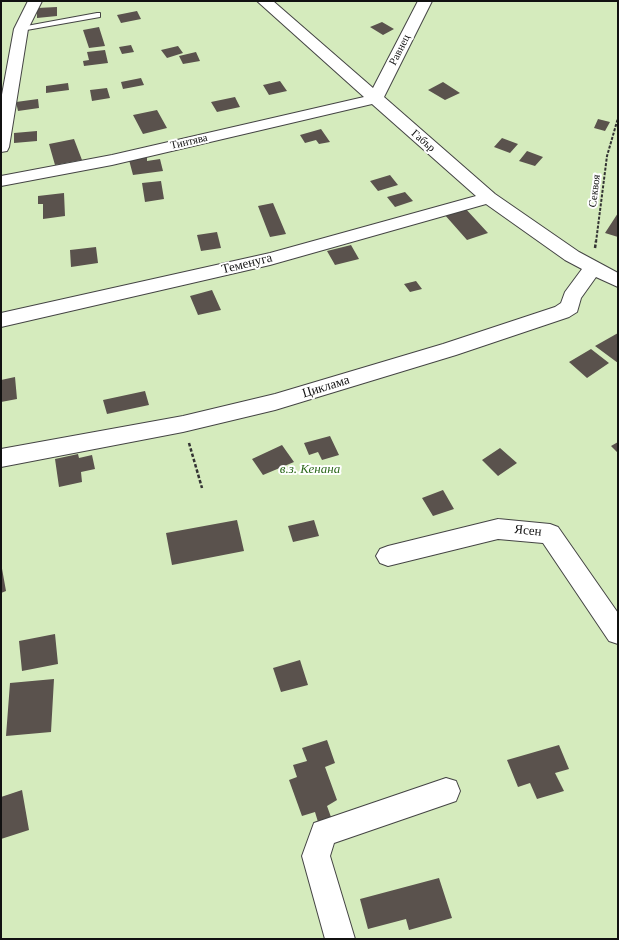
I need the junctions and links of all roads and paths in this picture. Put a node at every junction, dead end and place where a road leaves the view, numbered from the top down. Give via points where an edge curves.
1 (35, 1) edge
2 (264, 1) edge
3 (425, 1) edge
4 (97, 15) dead end
5 (21, 29) junction
6 (376, 99) junction
7 (618, 118) edge
8 (1, 147) edge
9 (1, 181) edge
10 (489, 198) junction
11 (593, 267) junction
12 (618, 281) edge
13 (1, 320) edge
14 (183, 424) junction
15 (1, 458) edge
16 (202, 488) dead end
17 (388, 556) dead end
18 (618, 633) edge
19 (446, 791) dead end
20 (340, 939) edge

1 - 5 street
2 - 6 street, Габър
3 - 6 street, Равнец
4 - 5 lane
5 - 8 street
6 - 9 street, Тинтява via 112,160
6 - 10 street, Габър
7 - 11 path, Секвоя via 607,156
10 - 11 street, Габър via 572,256
10 - 13 street, Теменуга via 270,259
11 - 12 street
11 - 14 street, Циклама via 572,297 570,307 562,312 449,350 282,399
14 - 15 street, Циклама
14 - 16 path
17 - 18 street, Ясен via 498,529 550,534
19 - 20 street via 324,832 316,856

